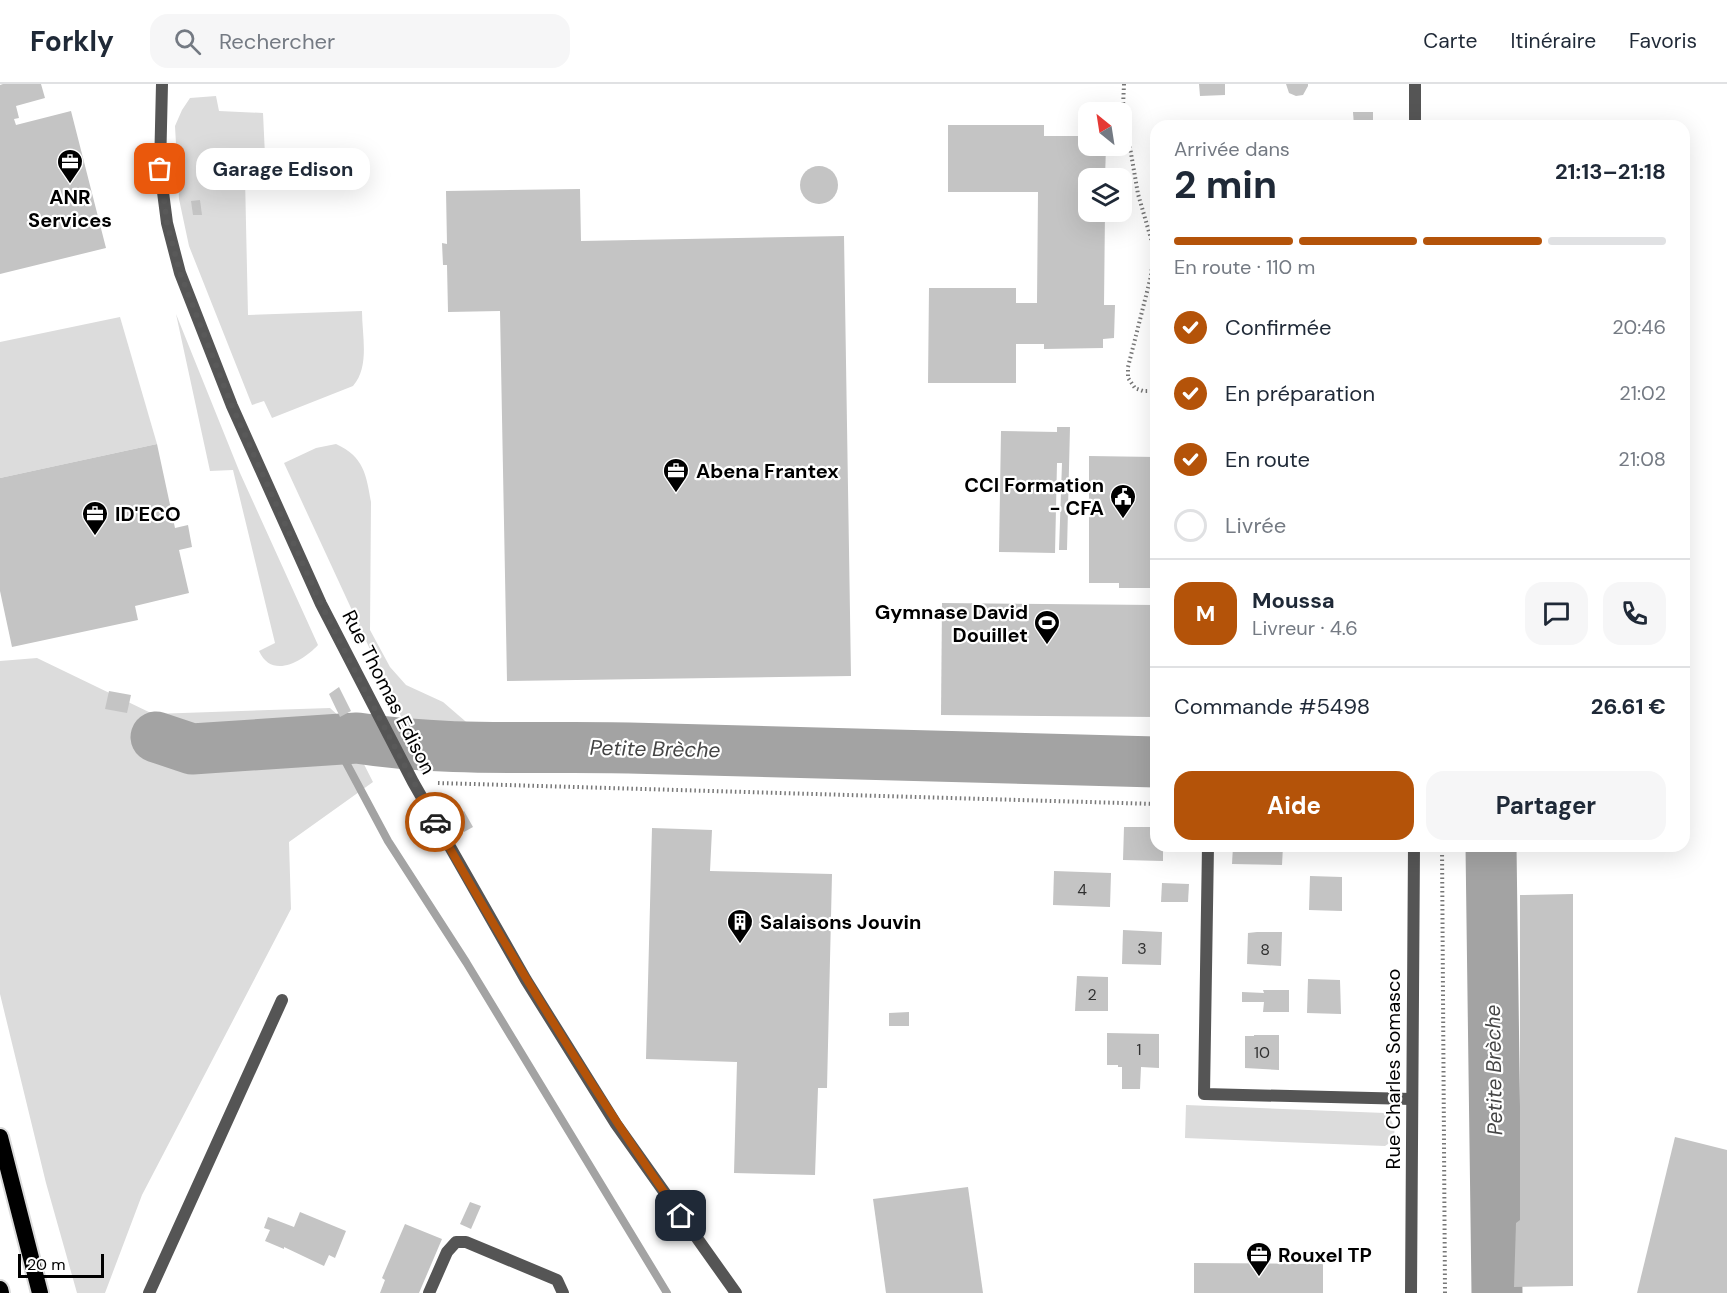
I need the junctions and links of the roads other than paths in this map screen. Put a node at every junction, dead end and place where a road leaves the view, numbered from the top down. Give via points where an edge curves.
1 (162, 84) edge
2 (1415, 84) edge
3 (1414, 120) edge
4 (1208, 852) edge
5 (1414, 852) edge
6 (282, 1000) dead end
7 (1412, 1100) junction
8 (0, 1137) edge
9 (39, 1293) edge
10 (149, 1293) edge
11 (429, 1293) edge
12 (563, 1293) edge
13 (736, 1293) edge
14 (1411, 1293) edge

1 - 13 street, Rue Thomas Edison via 163,201 187,293 248,443 321,604 413,782 526,980 651,1175
2 - 3 street
4 - 7 street via 1204,1094
5 - 7 street, Rue Charles Somasco
6 - 10 street
7 - 14 street, Rue Charles Somasco
8 - 9 highway
11 - 12 street via 447,1252 456,1242 466,1242 557,1280

